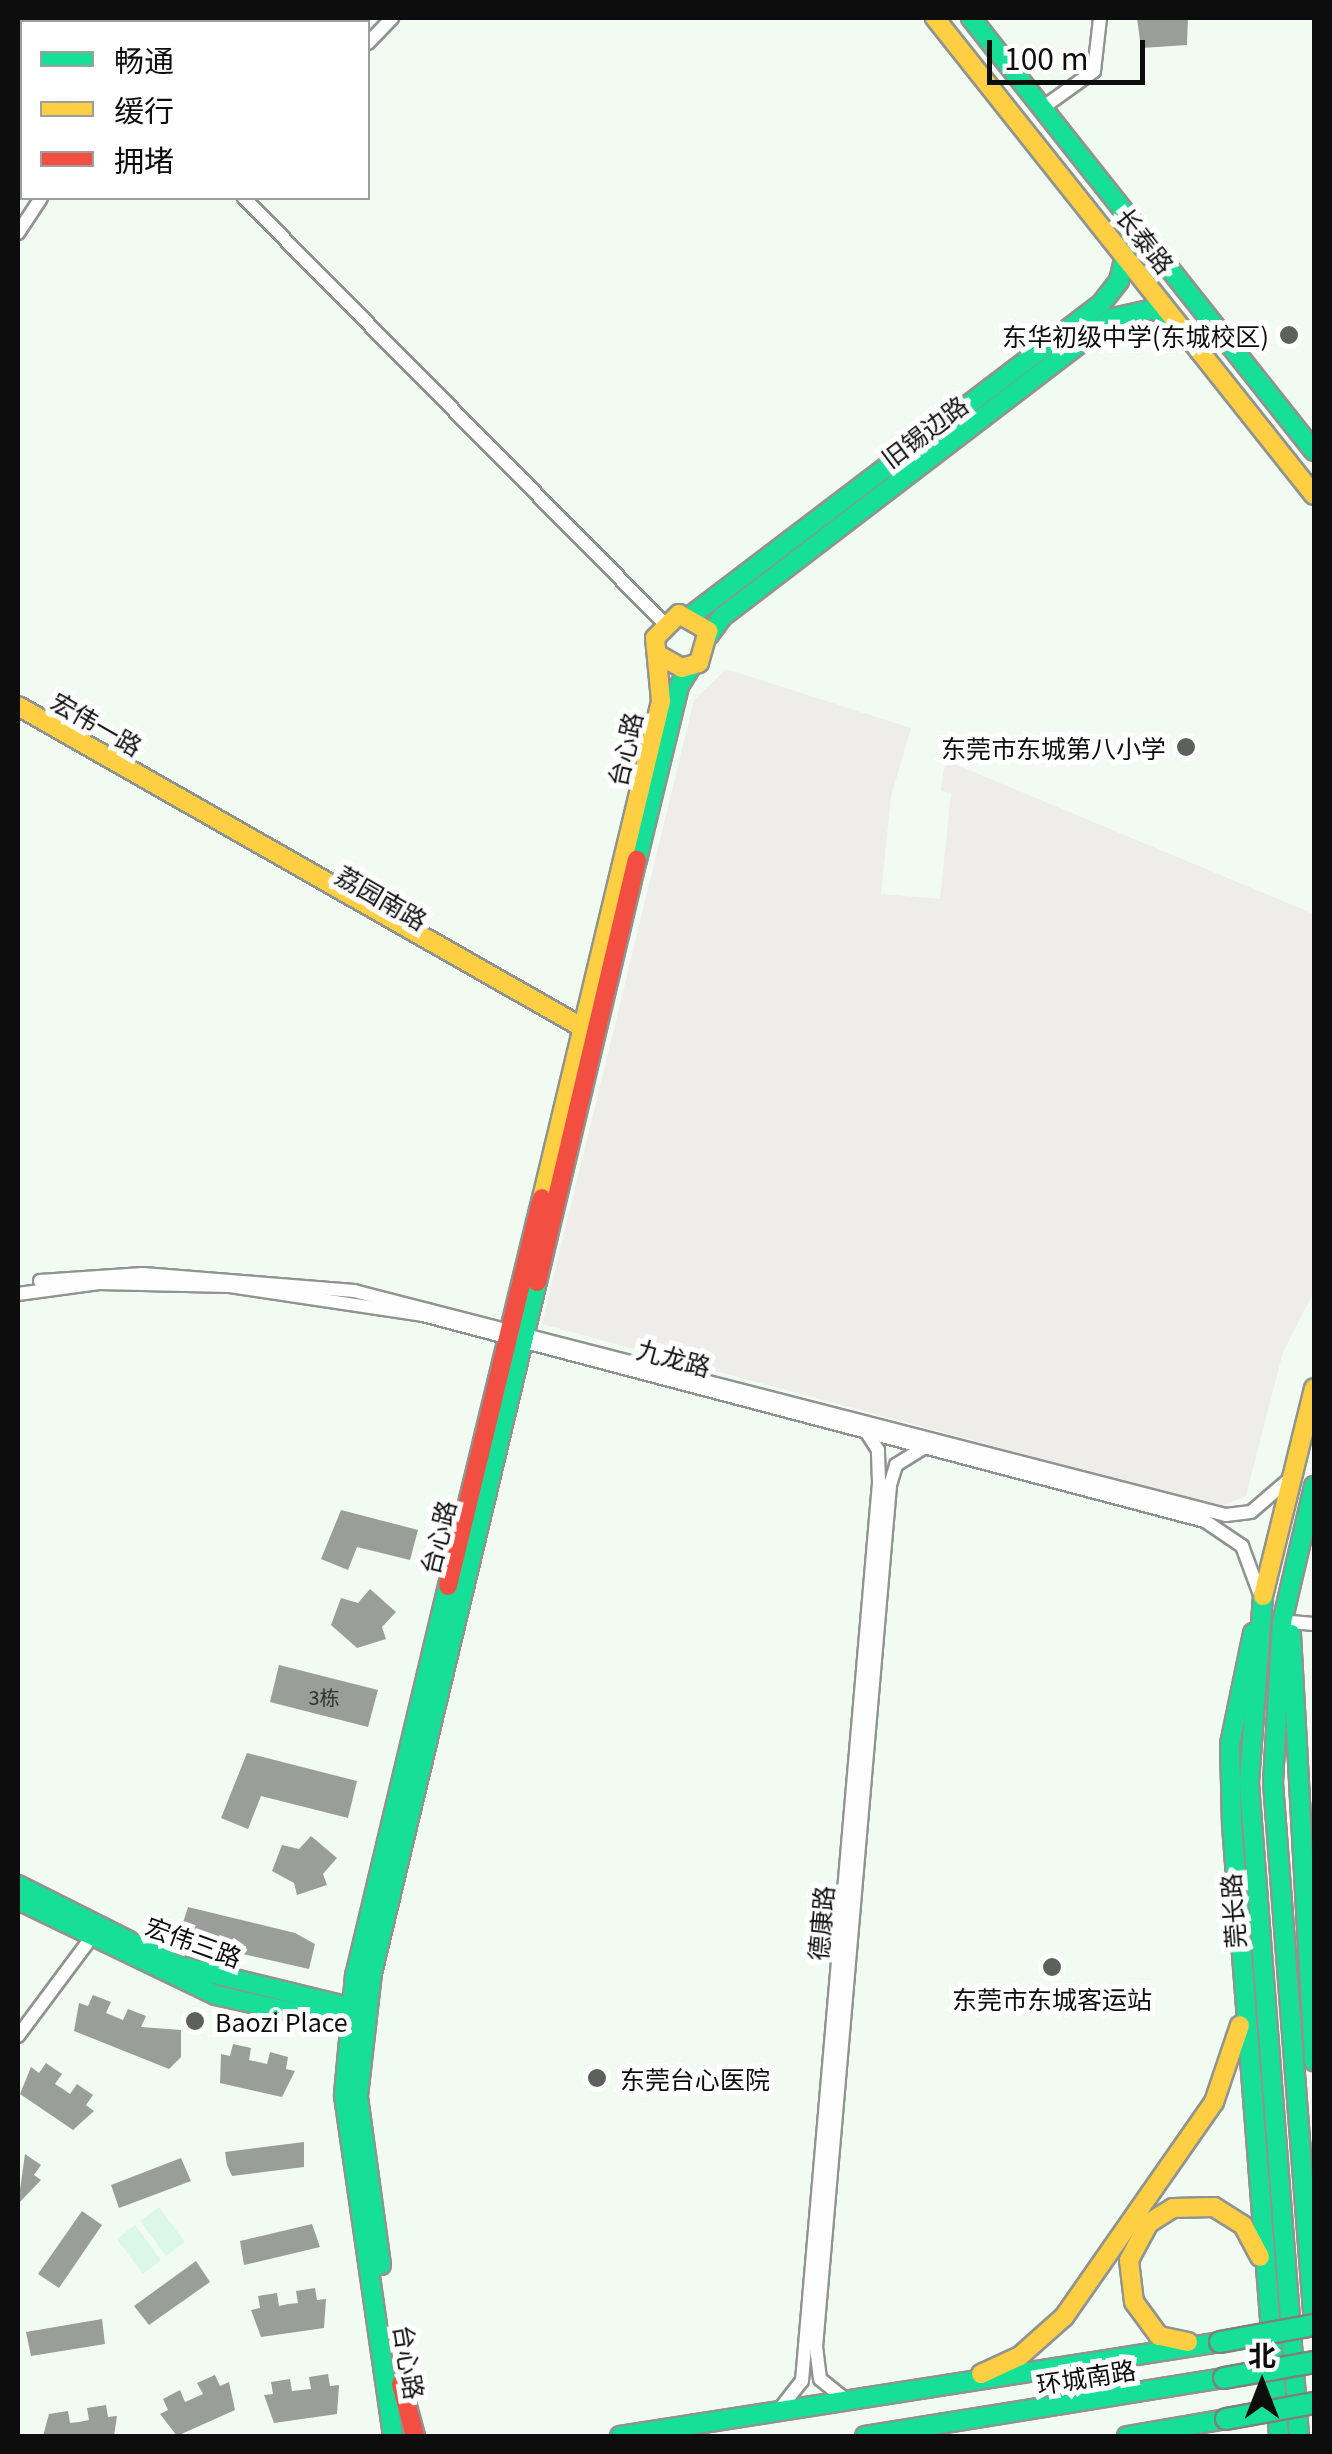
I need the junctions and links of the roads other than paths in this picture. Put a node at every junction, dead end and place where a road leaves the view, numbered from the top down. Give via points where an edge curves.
1 (392, 18) edge
2 (935, 18) edge
3 (971, 18) edge
4 (1100, 18) edge
5 (370, 42) edge
6 (1046, 106) junction
7 (40, 200) edge
8 (246, 200) edge
9 (18, 233) edge
10 (1125, 254) junction
11 (1182, 328) junction
12 (1314, 451) edge
13 (1314, 496) edge
14 (692, 615) junction
15 (663, 622) junction
16 (709, 635) junction
17 (659, 656) junction
18 (691, 667) junction
19 (18, 706) edge
20 (18, 718) edge
21 (149, 787) junction
22 (589, 1038) junction
23 (18, 1286) edge
24 (18, 1294) edge
25 (519, 1333) junction
26 (1314, 1388) edge
27 (867, 1433) junction
28 (924, 1448) junction
29 (1286, 1482) junction
30 (1314, 1486) edge
31 (1289, 1584) junction
32 (1262, 1605) junction
33 (1291, 1622) junction
34 (1314, 1624) edge
35 (18, 1885) edge
36 (18, 1900) edge
37 (93, 1935) junction
38 (1245, 1988) junction
39 (1312, 1989) edge
40 (357, 2018) junction
41 (18, 2036) edge
42 (1314, 2061) edge
43 (1268, 2295) junction
44 (1314, 2324) edge
45 (1220, 2342) junction
46 (1314, 2362) edge
47 (941, 2387) junction
48 (848, 2401) junction
49 (1314, 2402) edge
50 (778, 2412) junction
51 (393, 2436) edge
52 (416, 2436) edge
53 (620, 2436) edge
54 (865, 2436) edge
55 (1127, 2436) edge
56 (1280, 2436) edge
57 (1299, 2436) edge

1 - 5 street
2 - 10 main road, 长泰路
3 - 6 main road, 长泰路
4 - 6 street via 1094,71
6 - 12 main road, 长泰路
7 - 9 street
8 - 15 street
10 - 11 main road, 长泰路
10 - 14 main road, 旧锡边路 via 1119,281 1101,304
11 - 13 main road, 长泰路
11 - 16 main road, 旧锡边路 via 1153,309 1112,318 722,617
14 - 15 main road
14 - 16 main road
15 - 17 main road
16 - 18 main road via 705,656
17 - 18 main road
17 - 22 main road, 台心路 via 661,700
18 - 22 main road, 台心路 via 679,686
19 - 21 main road, 宏伟一路
20 - 21 main road, 宏伟一路
21 - 22 main road, 荔园南路
22 - 25 main road, 台心路
23 - 25 street, 九龙路 via 98,1274 278,1280
24 - 25 street, 九龙路 via 99,1283 278,1290
25 - 27 street, 九龙路
25 - 29 street, 九龙路 via 1226,1515 1251,1512
25 - 40 main road, 台心路
26 - 29 main road, 莞长路
27 - 28 street, 九龙路
27 - 50 street, 德康路 via 878,1450 879,1482 804,2364 796,2393
28 - 32 street, 九龙路 via 1205,1521 1242,1546
28 - 48 street, 德康路 via 896,1465 890,1485 816,2347 820,2379
29 - 32 main road, 莞长路
30 - 31 main road, 莞长路
31 - 33 main road
31 - 44 main road, 莞长路 via 1276,1672 1273,1783
32 - 38 main road via 1230,1744
32 - 57 main road, 莞长路 via 1249,1782
33 - 34 street
33 - 39 main road
35 - 37 main road, 宏伟三路
36 - 37 main road, 宏伟三路
37 - 40 main road, 宏伟三路 via 219,1980
37 - 41 street
38 - 43 main road
38 - 47 main road via 1219,2093 1064,2317 1020,2356
39 - 42 main road
40 - 51 main road, 台心路 via 344,2094
40 - 52 main road, 台心路 via 362,2143
43 - 45 main road via 1255,2243 1227,2211 1188,2205 1149,2223 1129,2260 1140,2316 1169,2340
43 - 56 main road
44 - 45 main road, bridge
45 - 47 main road
46 - 54 main road, 环城南路, bridge
47 - 48 main road
48 - 50 main road
49 - 55 main road, bridge
50 - 53 main road

